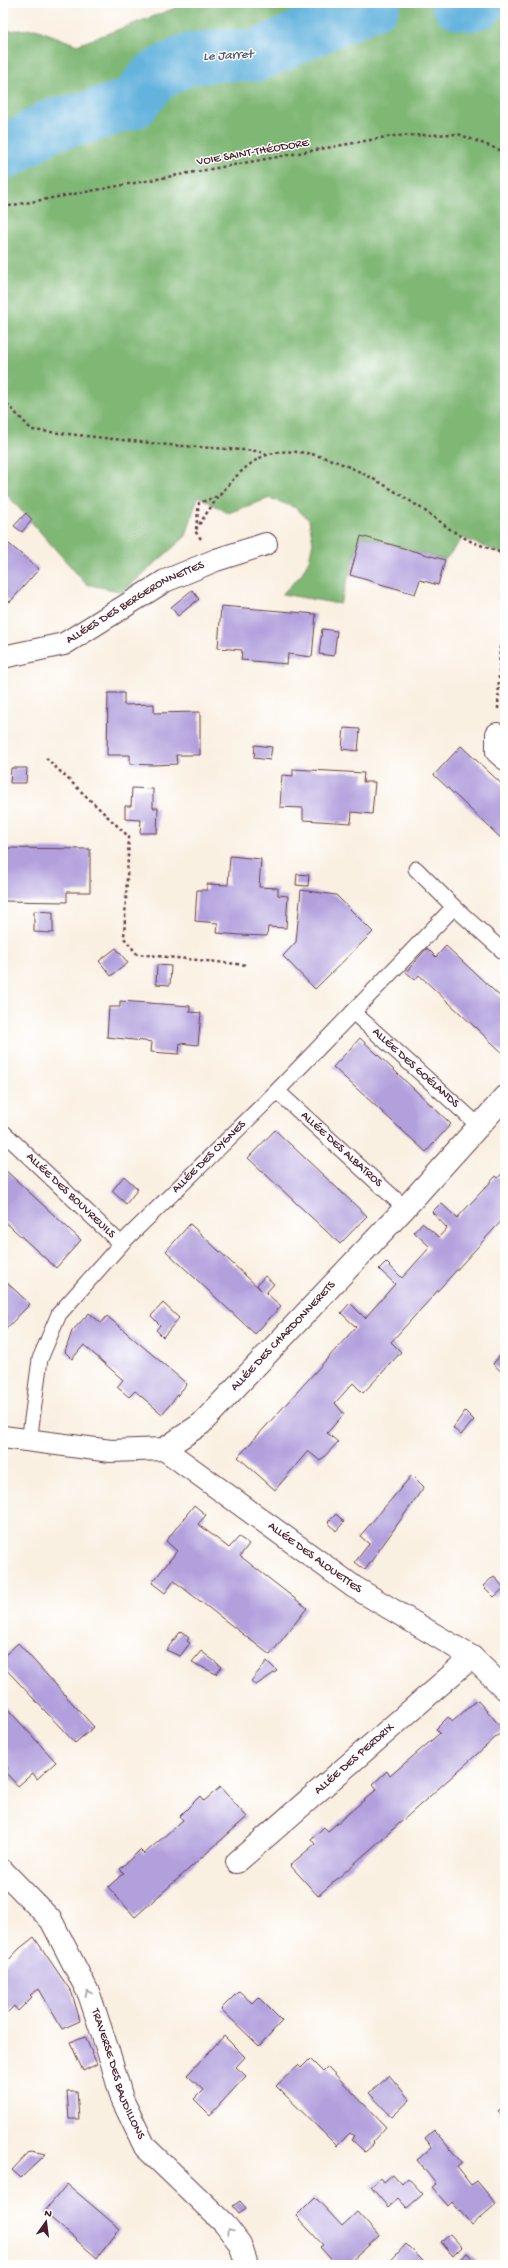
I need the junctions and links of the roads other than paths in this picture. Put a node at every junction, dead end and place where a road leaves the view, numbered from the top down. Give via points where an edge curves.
1 (266, 544) dead end
2 (3, 657) edge
3 (497, 734) road end
4 (505, 759) edge
5 (416, 869) dead end
6 (454, 907) junction
7 (505, 953) edge
8 (353, 1012) junction
9 (277, 1091) junction
10 (505, 1097) edge
11 (478, 1125) junction
12 (3, 1132) edge
13 (405, 1208) junction
14 (121, 1244) junction
15 (3, 1437) edge
16 (30, 1442) junction
17 (164, 1448) junction
18 (472, 1657) junction
19 (505, 1689) edge
20 (237, 1862) dead end
21 (3, 1871) edge
22 (247, 2265) edge

1 - 2 street, ALLÉES DES BERGERONNETTES via 216,560 165,581 64,644
3 - 4 street via 497,752
5 - 6 lane
6 - 7 lane
6 - 8 lane, ALLÉE DES CYGNES
8 - 9 lane, ALLÉE DES CYGNES
8 - 11 lane, ALLÉE DES GOÉLANDS
9 - 13 lane, ALLÉE DES ALBATROS
9 - 14 lane, ALLÉE DES CYGNES
10 - 11 street, ALLÉE DES CHARDONNERETS
11 - 13 street, ALLÉE DES CHARDONNERETS
12 - 14 lane, ALLÉE DES BOUVREUILS
13 - 17 street, ALLÉE DES CHARDONNERETS via 201,1424
14 - 16 lane, ALLÉE DES CYGNES via 59,1314 40,1359
15 - 16 street, ALLÉE DES CHARDONNERETS
16 - 17 street, ALLÉE DES CHARDONNERETS via 111,1451
17 - 18 street, ALLÉE DES ALOUETTES via 354,1586
18 - 19 street, ALLÉE DES ALOUETTES
18 - 20 street, ALLÉE DES PERDRIX
22 -> 21 street, TRAVERSE DES BAUDILLONS via 240,2244 224,2223 145,2148 122,2099 89,1994 52,1920

